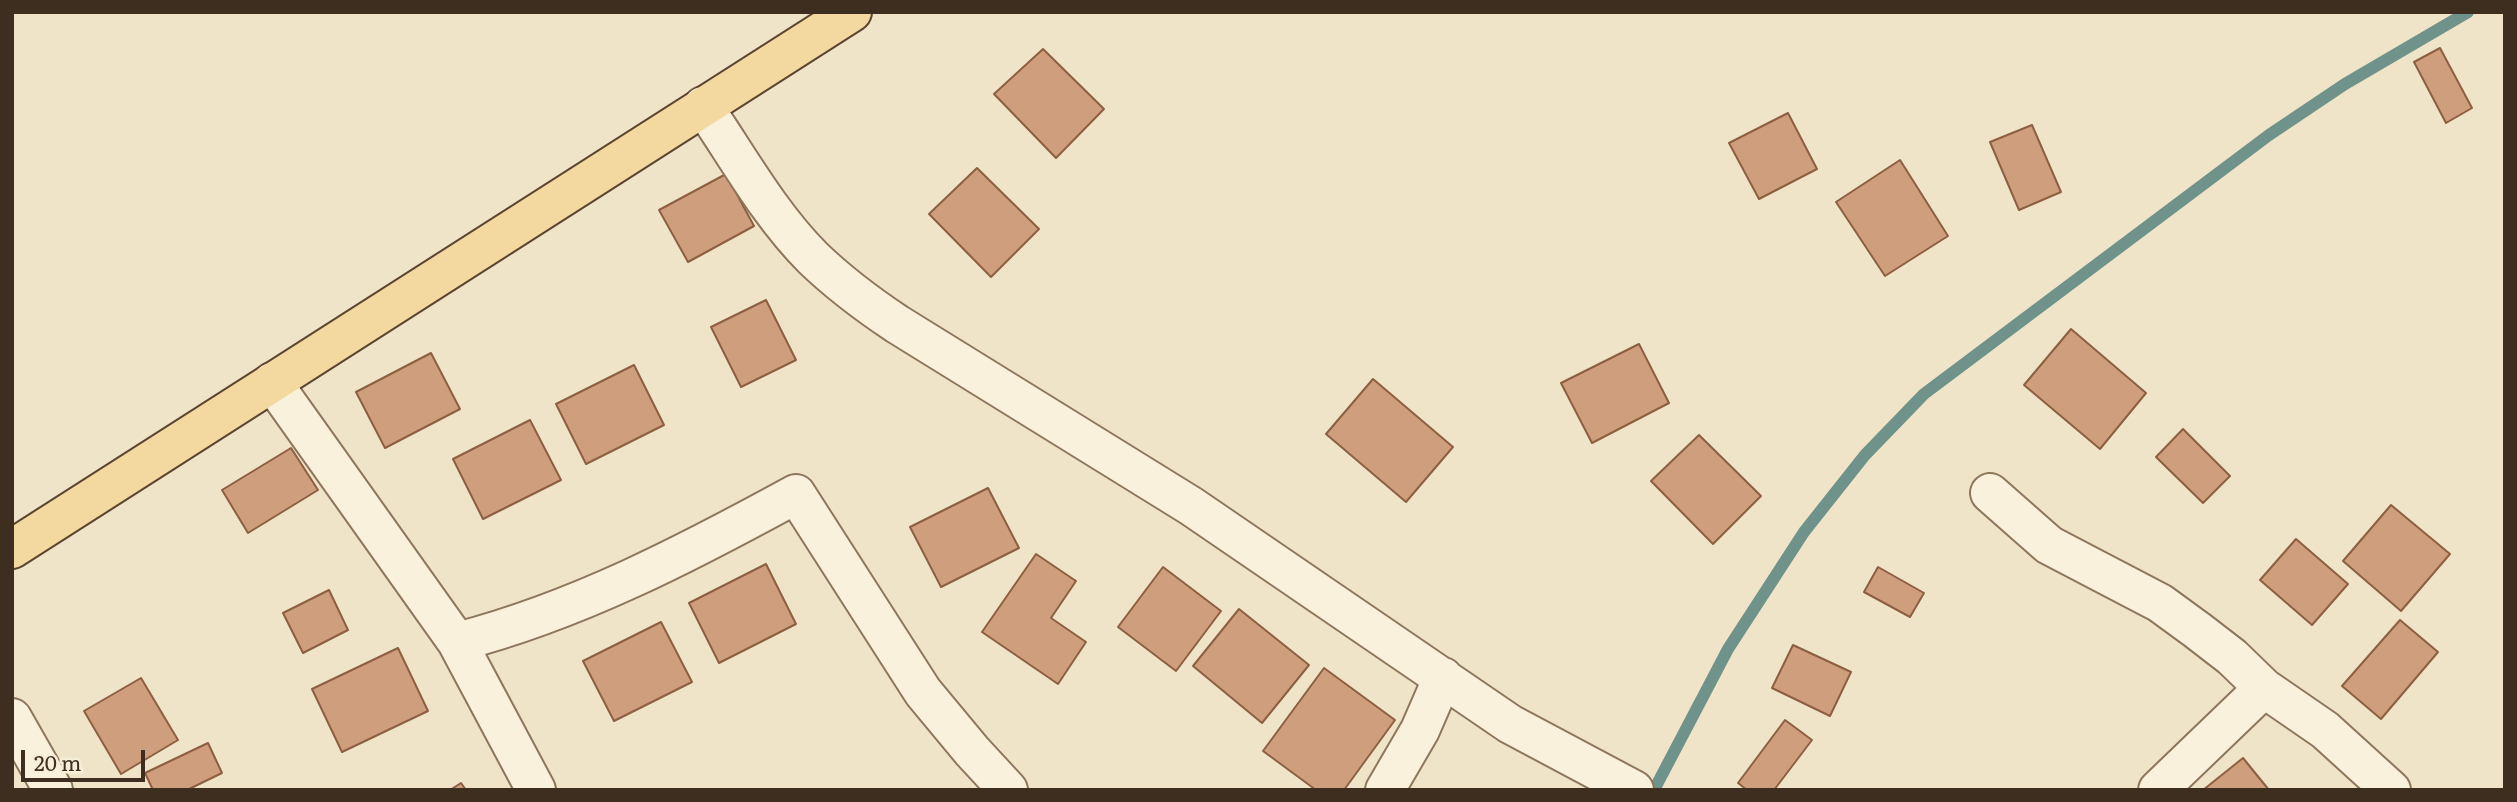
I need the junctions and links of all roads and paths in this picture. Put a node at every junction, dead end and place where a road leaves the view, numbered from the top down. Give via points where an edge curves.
1 (852, 12) edge
2 (703, 106) junction
3 (272, 382) junction
4 (1990, 493) dead end
5 (12, 549) edge
6 (457, 642) junction
7 (1443, 677) junction
8 (2264, 688) junction
9 (12, 718) edge
10 (52, 790) edge
11 (536, 790) edge
12 (1008, 790) edge
13 (1385, 790) edge
14 (1634, 790) edge
15 (2158, 790) edge
16 (2392, 790) edge

1 - 2 main road
2 - 3 main road
2 - 7 street via 776,214 812,257 853,294 1191,506
3 - 5 main road
3 - 6 street
4 - 8 street via 2049,545 2160,603 2232,657
6 - 11 street
6 - 12 street via 503,630 639,575 796,494 923,692
7 - 13 street via 1420,730
7 - 14 street via 1510,724
8 - 15 street
8 - 16 street via 2325,730
9 - 10 street

